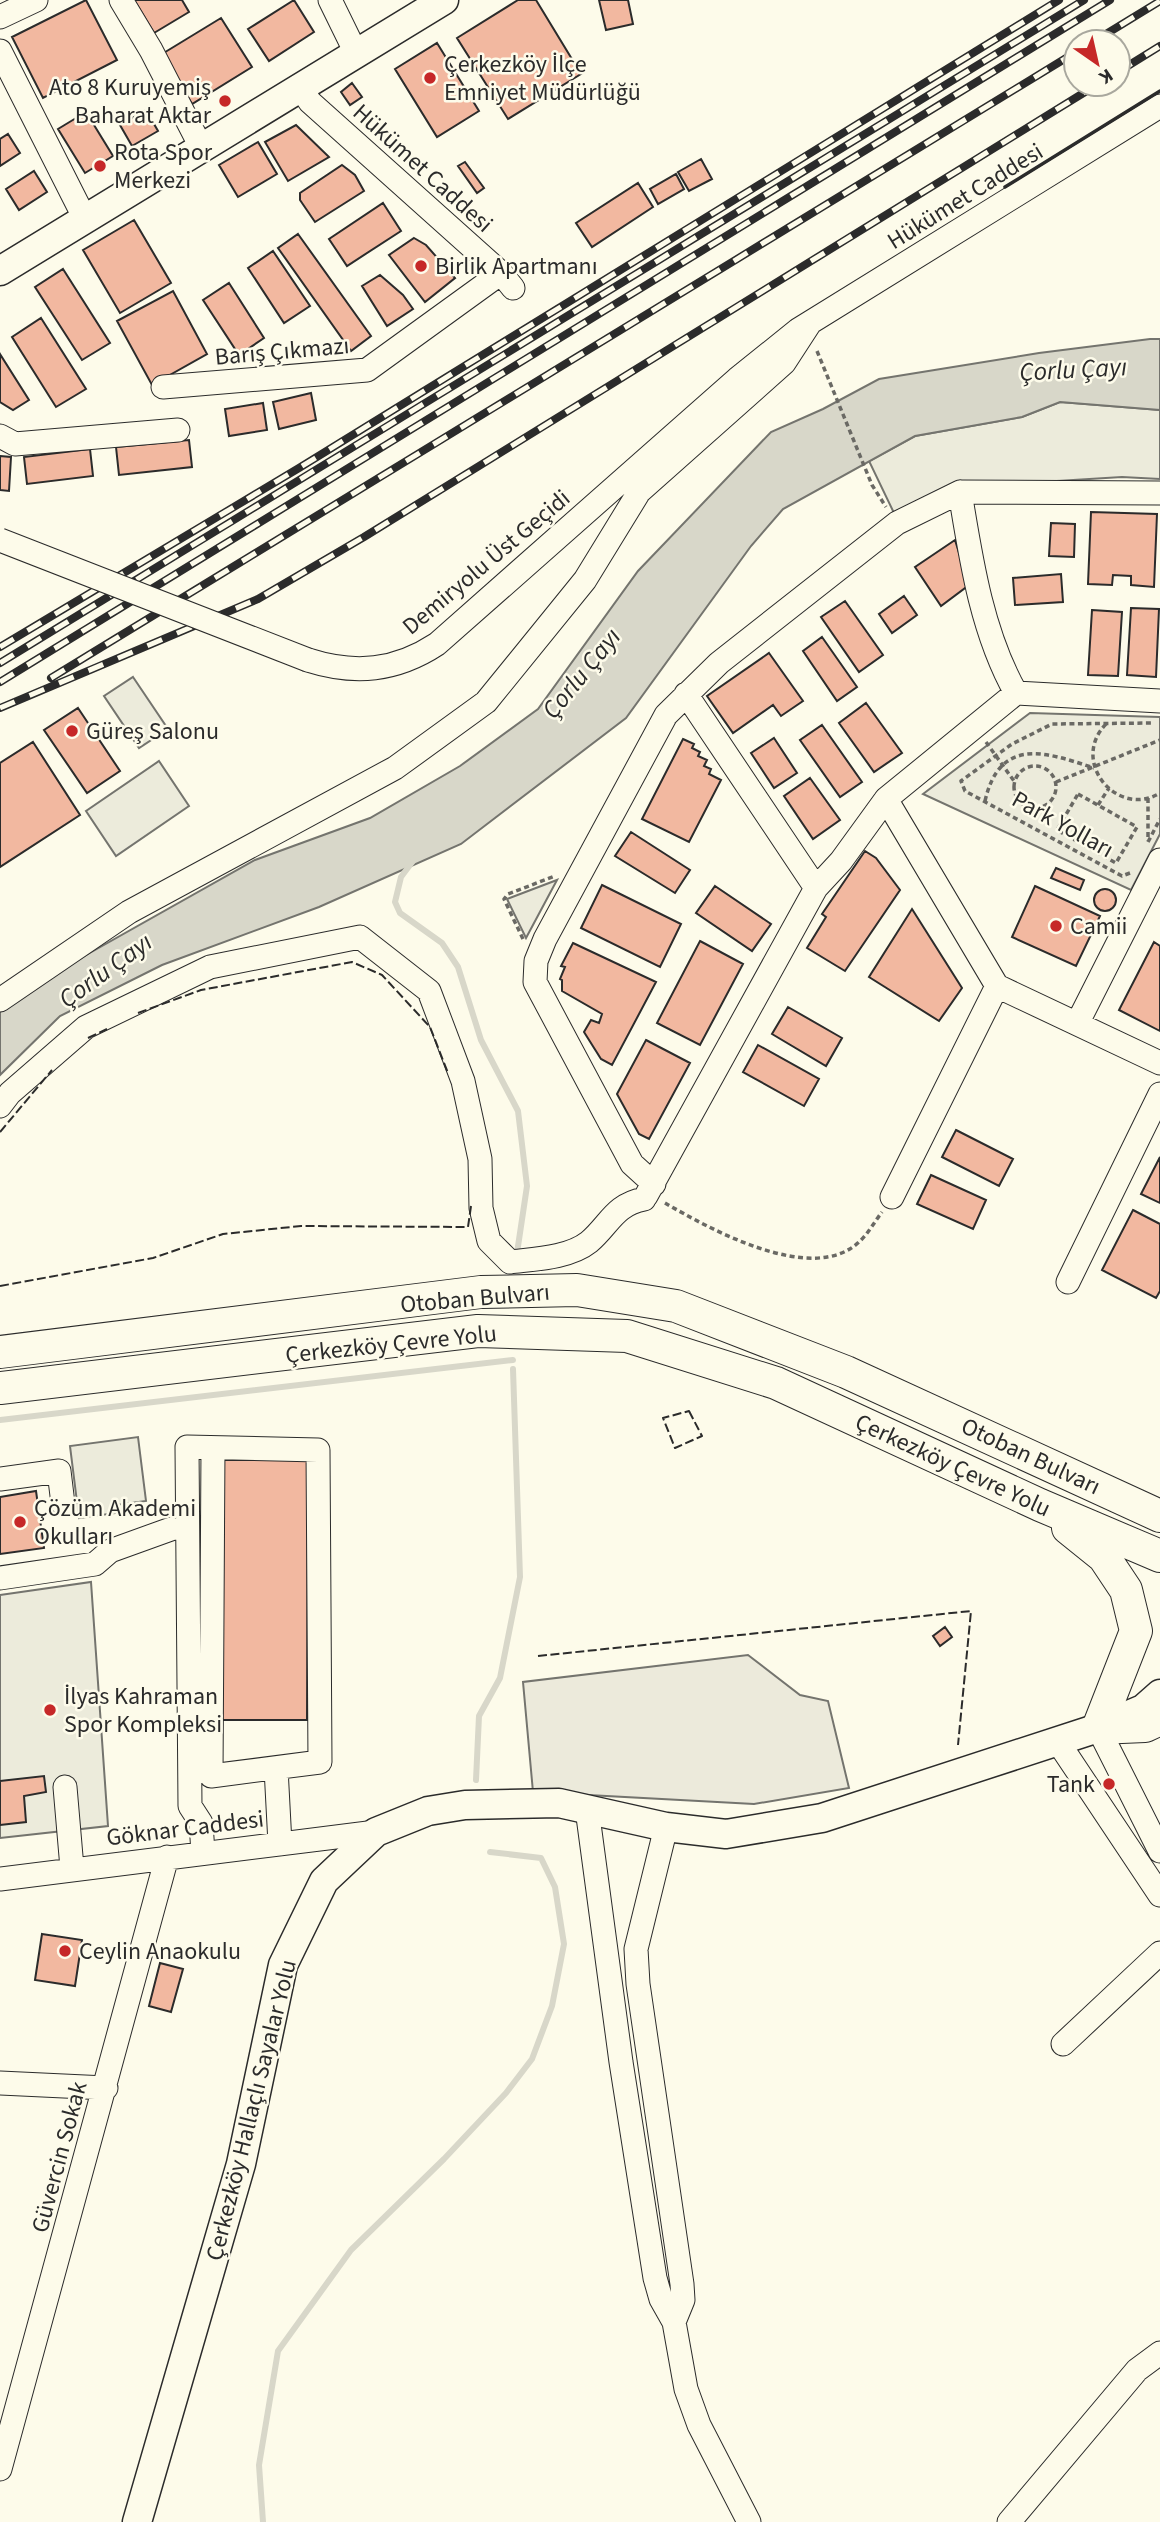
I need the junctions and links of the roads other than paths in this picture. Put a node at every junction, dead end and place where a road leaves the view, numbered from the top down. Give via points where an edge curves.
1 (36, 0) edge
2 (121, 0) edge
3 (330, 0) edge
4 (444, 0) edge
5 (0, 17) edge
6 (0, 51) edge
7 (355, 51) junction
8 (299, 86) junction
9 (1160, 106) edge
10 (201, 147) junction
11 (84, 217) junction
12 (0, 271) edge
13 (507, 280) joint
14 (804, 326) junction
15 (163, 387) dead end
16 (178, 430) dead end
17 (0, 436) edge
18 (960, 492) junction
19 (1160, 494) edge
20 (0, 541) edge
21 (686, 694) junction
22 (1016, 694) junction
23 (1160, 701) edge
24 (886, 799) junction
25 (1150, 851) edge
26 (816, 888) junction
27 (997, 986) junction
28 (0, 1000) edge
29 (1078, 1022) junction
30 (1160, 1063) edge
31 (1160, 1094) edge
32 (0, 1106) edge
33 (646, 1196) junction
34 (892, 1197) road end
35 (1068, 1282) dead end
36 (0, 1352) edge
37 (0, 1388) edge
38 (213, 1448) junction
39 (1052, 1464) junction
40 (0, 1479) edge
41 (1160, 1495) edge
42 (63, 1504) dead end
43 (1040, 1505) junction
44 (1160, 1516) edge
45 (171, 1529) dead end
46 (1160, 1556) edge
47 (0, 1578) edge
48 (1160, 1673) edge
49 (1160, 1694) edge
50 (1160, 1719) edge
51 (1098, 1728) junction
52 (1058, 1742) junction
53 (276, 1768) junction
54 (65, 1787) dead end
55 (586, 1809) junction
56 (666, 1827) junction
57 (376, 1832) junction
58 (280, 1844) junction
59 (1160, 1851) edge
60 (203, 1853) junction
61 (167, 1857) junction
62 (72, 1868) junction
63 (0, 1879) edge
64 (1160, 1895) edge
65 (1160, 1953) edge
66 (1063, 2044) dead end
67 (0, 2083) edge
68 (106, 2088) junction
69 (674, 2322) junction
70 (1160, 2353) edge
71 (0, 2469) edge
72 (137, 2522) edge
73 (749, 2522) edge
74 (1009, 2522) edge

1 - 5 street
2 - 10 street
3 - 7 street
4 - 7 main road
6 - 11 street
7 - 8 main road
8 - 10 main road
8 - 13 street, Hükümet Caddesi via 310,102
9 - 14 street, Hükümet Caddesi
10 - 11 main road
11 - 12 main road
13 - 15 street, Barış Çıkmazı via 367,370
14 - 20 street, Demiryolu Üst Geçidi, bridge via 737,379 437,644 400,664 334,668
14 - 28 street via 785,363 639,492 585,580 486,702 395,768 129,912
16 - 17 street via 15,444
18 - 19 street
18 - 21 street via 897,523
18 - 22 street via 973,568 1000,665
21 - 26 street
21 - 33 street via 666,715 583,864 536,961 535,982
22 - 23 street
22 - 24 street
24 - 26 street
24 - 27 street
25 - 29 street
26 - 33 street
27 - 29 street
27 - 34 street
29 - 30 street
31 - 35 street
32 - 33 street via 86,1027 210,967 360,937 429,991 463,1081 480,1159 481,1208 489,1241 510,1262 549,1258 587,1244 625,1203
36 - 39 highway, Otoban Bulvarı via 481,1292 578,1290 676,1306 846,1372
37 - 43 highway, Çerkezköy Çevre Yolu via 478,1331 627,1336 776,1383
38 - 53 street via 211,1776
38 - 53 street via 318,1450 320,1762
38 - 60 street via 187,1447 190,1806 201,1823
39 - 41 highway
39 - 44 highway, Otoban Bulvarı
40 - 42 street via 60,1471
43 - 46 highway, Çerkezköy Çevre Yolu
43 - 51 highway via 1104,1557 1126,1590 1136,1631
45 - 47 street via 110,1551 95,1564
48 - 51 main road
49 - 51 main road, Çerkezköy Hallaçlı Sayalar Yolu via 1143,1709
50 - 51 highway via 1145,1727
51 - 52 main road, Çerkezköy Hallaçlı Sayalar Yolu
51 - 59 street
52 - 56 main road, Çerkezköy Hallaçlı Sayalar Yolu via 822,1818 726,1834
52 - 64 street
53 - 58 street
54 - 62 street
55 - 56 main road, Çerkezköy Hallaçlı Sayalar Yolu
55 - 57 main road, Çerkezköy Hallaçlı Sayalar Yolu via 559,1802 465,1805 428,1811
55 - 69 street via 655,2278
56 - 69 street via 636,1949 683,2300
57 - 58 street, Göknar Caddesi
57 - 72 main road, Çerkezköy Hallaçlı Sayalar Yolu via 324,1881 283,1965 242,2164
58 - 60 street, Göknar Caddesi
60 - 61 street, Göknar Caddesi
61 - 62 street, Göknar Caddesi
61 - 68 street, Güvercin Sokak
62 - 63 street, Göknar Caddesi
65 - 66 street
67 - 68 street
68 - 71 street, Güvercin Sokak
69 - 73 street via 686,2389 699,2425
70 - 74 street via 1137,2370

